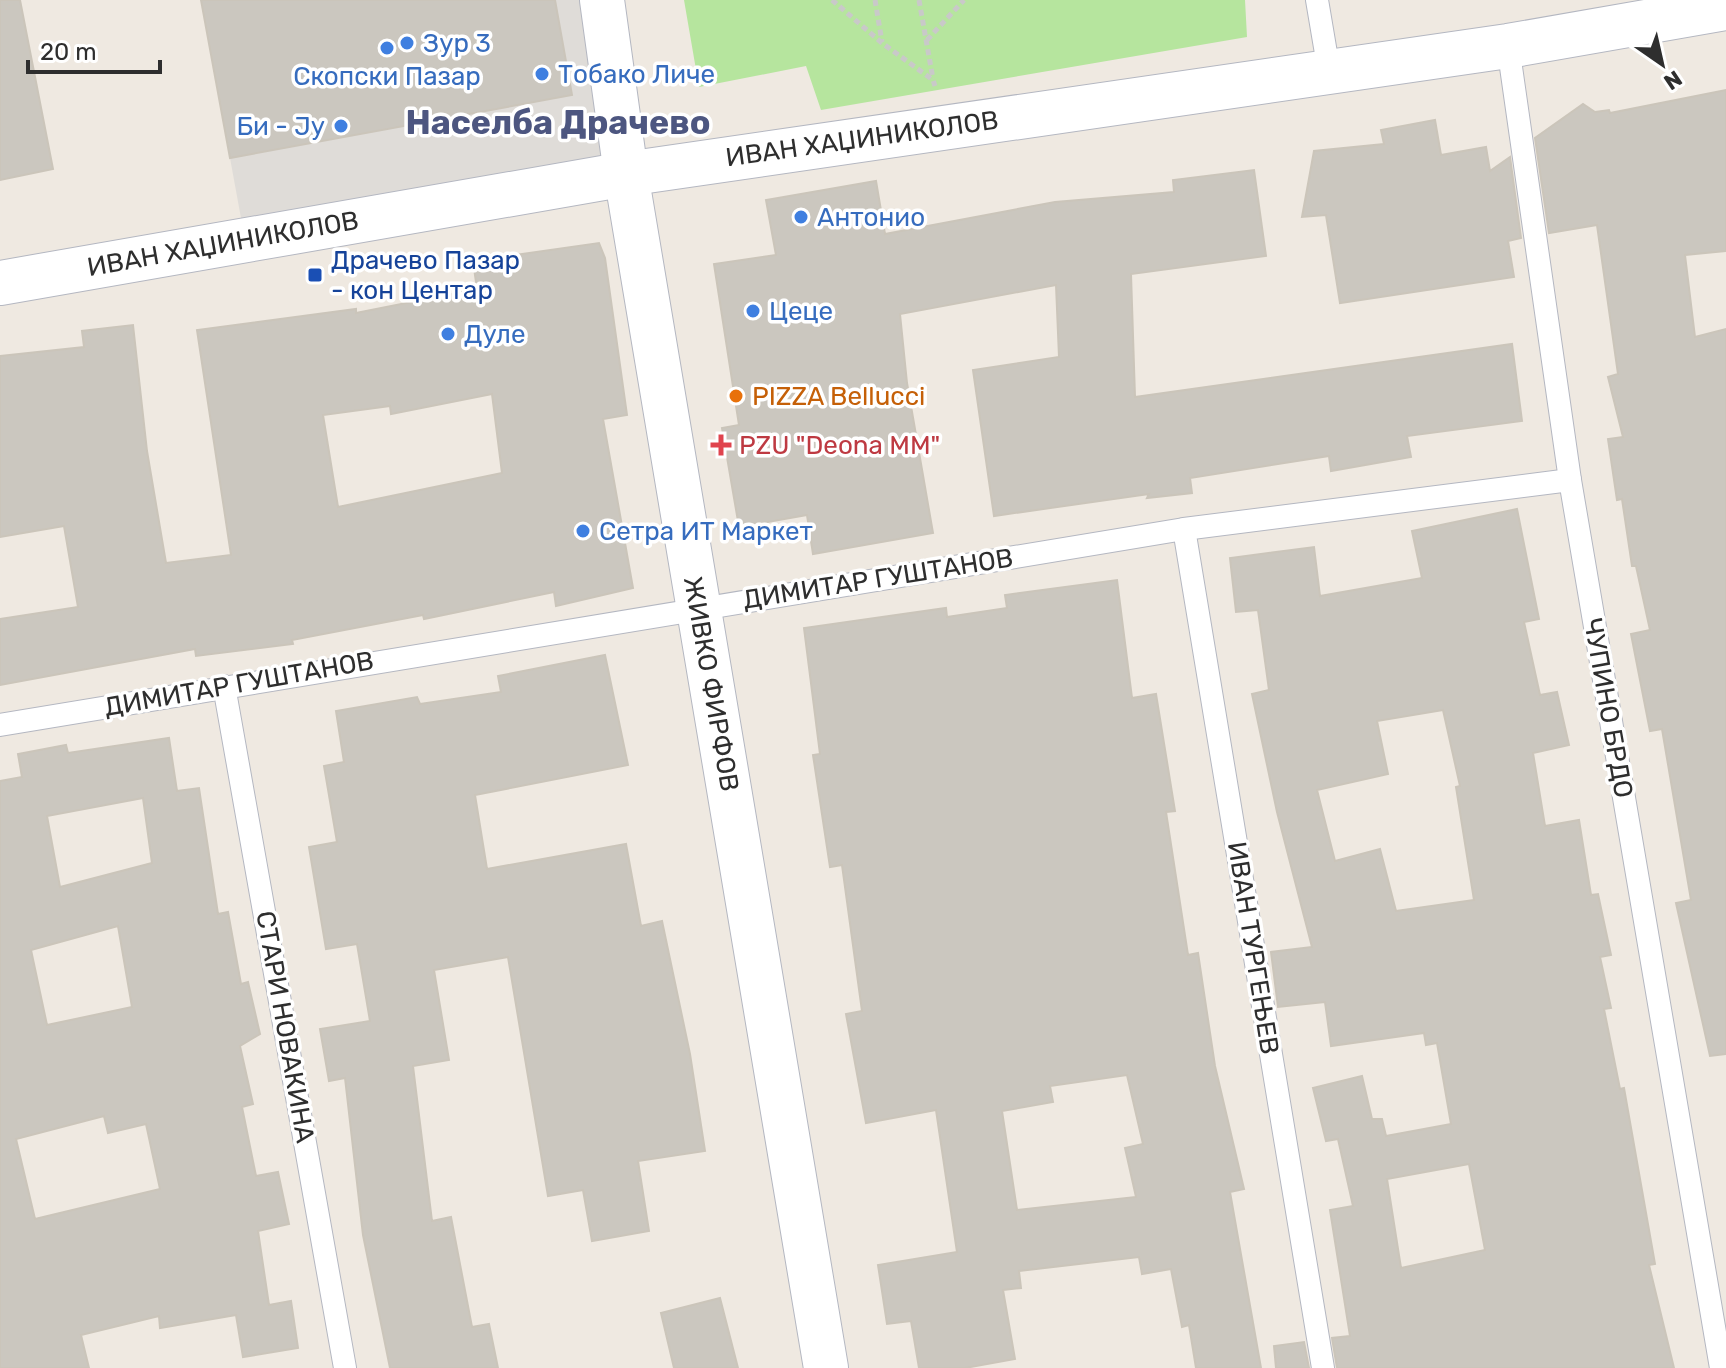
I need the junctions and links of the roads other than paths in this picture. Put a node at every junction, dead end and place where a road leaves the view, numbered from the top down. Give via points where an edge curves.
1 (602, 0) edge
2 (1317, 0) edge
3 (1726, 8) edge
4 (1658, 10) edge
5 (1508, 46) junction
6 (1329, 71) junction
7 (626, 174) junction
8 (0, 283) edge
9 (1570, 480) junction
10 (1184, 529) junction
11 (698, 609) junction
12 (224, 686) junction
13 (0, 725) edge
14 (345, 1368) edge
15 (826, 1368) edge
16 (1323, 1368) edge
17 (1721, 1368) edge

1 - 7 street, ЖИВКО ФИРФОВ
2 - 6 lane
3 - 4 street, ИВАН ХАЏИНИКОЛОВ
4 - 5 street, ИВАН ХАЏИНИКОЛОВ
5 - 6 street, ИВАН ХАЏИНИКОЛОВ
5 - 9 lane, ЧУПИНО БРДО
6 - 7 street, ИВАН ХАЏИНИКОЛОВ
7 - 8 street, ИВАН ХАЏИНИКОЛОВ
7 - 11 street, ЖИВКО ФИРФОВ
9 - 10 lane, ДИМИТАР ГУШТАНОВ
9 - 17 lane, ЧУПИНО БРДО
10 - 11 lane, ДИМИТАР ГУШТАНОВ
10 - 16 lane, ИВАН ТУРГЕЊЕВ
11 - 12 lane, ДИМИТАР ГУШТАНОВ
11 - 15 street, ЖИВКО ФИРФОВ
12 - 13 lane, ДИМИТАР ГУШТАНОВ
12 - 14 lane, СТАРИ НОВАКИНА

